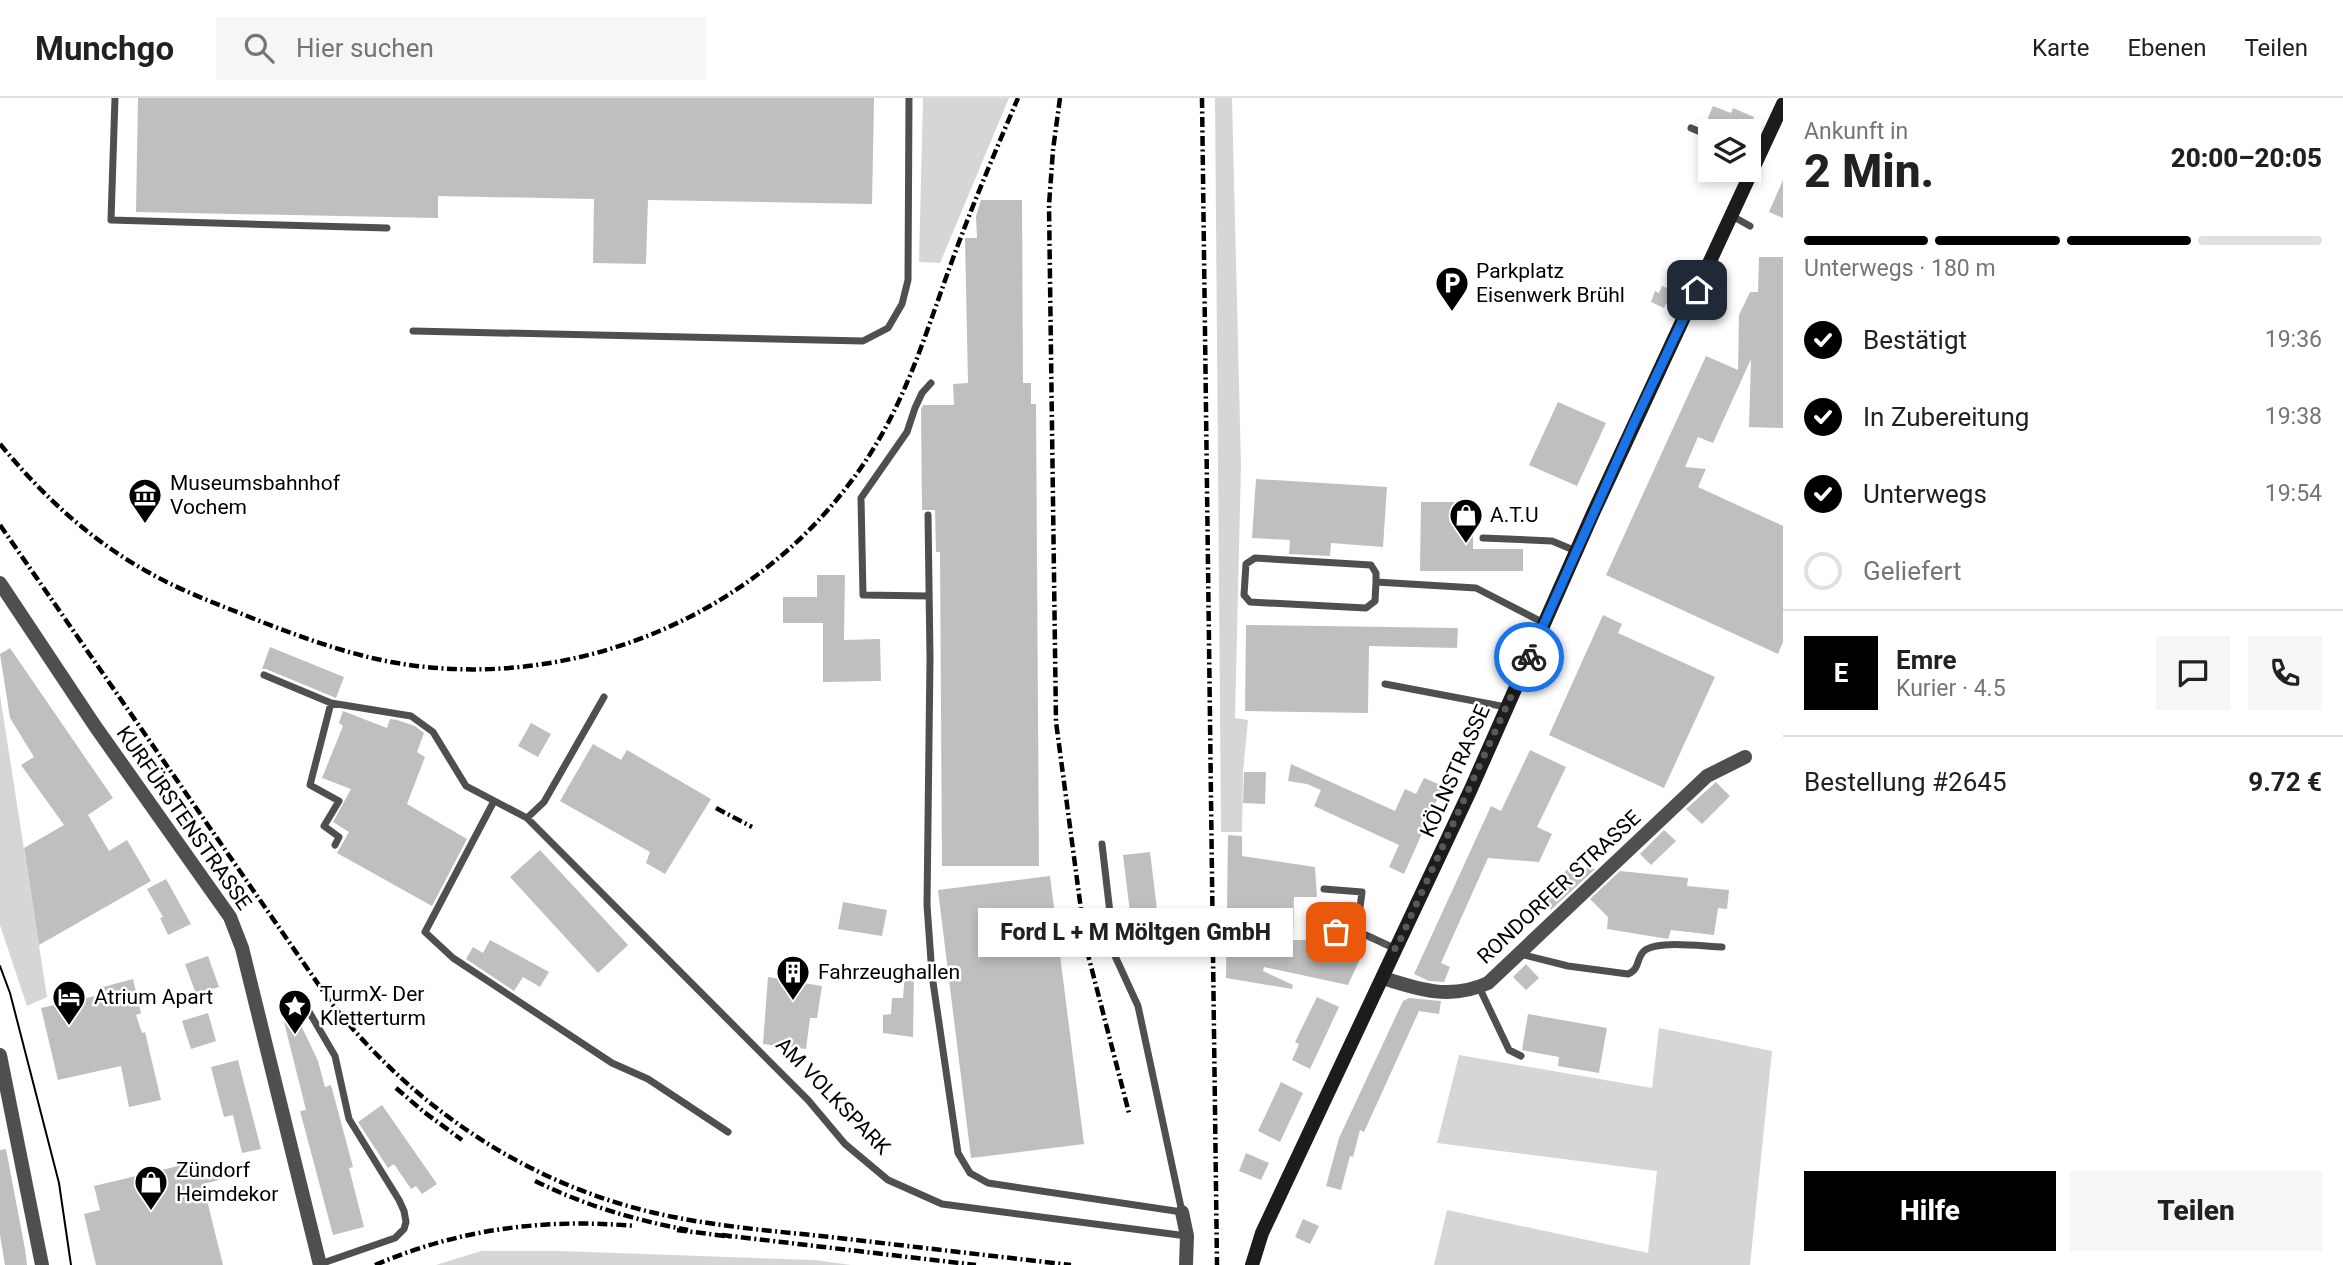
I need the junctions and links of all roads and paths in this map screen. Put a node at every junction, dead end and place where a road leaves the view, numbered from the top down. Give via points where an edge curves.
1 (115, 98) edge
2 (909, 98) edge
3 (1783, 104) edge
4 (1691, 128) dead end
5 (1698, 131) edge
6 (1761, 142) edge
7 (1744, 182) edge
8 (1732, 216) junction
9 (1750, 226) dead end
10 (387, 228) dead end
11 (413, 331) dead end
12 (931, 383) dead end
13 (928, 515) dead end
14 (1483, 538) dead end
15 (1576, 551) junction
16 (1376, 582) junction
17 (0, 583) edge
18 (929, 596) junction
19 (1544, 623) junction
20 (264, 675) dead end
21 (1385, 684) dead end
22 (604, 697) dead end
23 (331, 703) junction
24 (1506, 708) junction
25 (1745, 757) dead end
26 (494, 802) junction
27 (527, 818) junction
28 (1102, 844) dead end
29 (335, 845) dead end
30 (1324, 889) dead end
31 (1357, 931) junction
32 (1314, 933) dead end
33 (1722, 947) dead end
34 (1396, 949) junction
35 (1519, 954) junction
36 (1383, 978) junction
37 (1479, 988) junction
38 (301, 998) dead end
39 (734, 1011) dead end
40 (728, 1019) junction
41 (0, 1055) edge
42 (1521, 1056) dead end
43 (728, 1132) dead end
44 (1182, 1212) junction
45 (1186, 1236) junction
46 (318, 1264) edge
47 (42, 1265) edge
48 (1186, 1265) edge
49 (1252, 1265) edge

1 - 10 lane via 111,220
2 - 11 lane via 908,280 902,304 888,328 863,341
3 - 6 main road, KÖLNSTRASSE
4 - 5 lane
7 - 8 main road, KÖLNSTRASSE
8 - 9 lane
8 - 15 main road, KÖLNSTRASSE
12 - 18 lane via 922,393 907,432 860,498 863,595
13 - 18 lane
14 - 15 lane via 1552,541
15 - 19 main road, KÖLNSTRASSE
16 - 16 lane via 1375,601 1366,608 1250,602 1244,595 1246,564 1255,558 1371,565
16 - 19 lane via 1476,588
17 - 46 street, KURFÜRSTENSTRASSE via 230,917 242,948
18 - 44 lane via 928,905 932,975 958,1153 970,1173 988,1184
19 - 24 main road, KÖLNSTRASSE
20 - 23 lane, AM VOLKSPARK
21 - 24 lane
22 - 27 lane via 544,802
23 - 26 lane, AM VOLKSPARK via 411,716 433,732 466,786
23 - 29 lane via 310,785 339,801 324,826 339,837
24 - 34 main road, KÖLNSTRASSE
25 - 35 street, RONDORFER STRASSE via 1707,776
26 - 27 lane, AM VOLKSPARK
26 - 43 lane via 425,932 453,958 612,1063 648,1079
27 - 40 lane, AM VOLKSPARK
28 - 44 lane via 1115,956 1138,1006
30 - 31 lane via 1362,892
31 - 32 lane
31 - 34 lane
33 - 35 lane via 1652,946 1628,974
34 - 36 main road, KÖLNSTRASSE
35 - 37 street, RONDORFER STRASSE
36 - 37 street, RONDORFER STRASSE via 1418,989 1456,993
36 - 49 main road, KÖLNSTRASSE via 1262,1233
37 - 42 lane via 1509,1051
38 - 46 lane via 335,1056 349,1119 399,1200 406,1222 395,1238
39 - 40 lane
40 - 45 lane, AM VOLKSPARK via 845,1144 888,1180 943,1203
41 - 47 street
44 - 45 street
45 - 48 street

